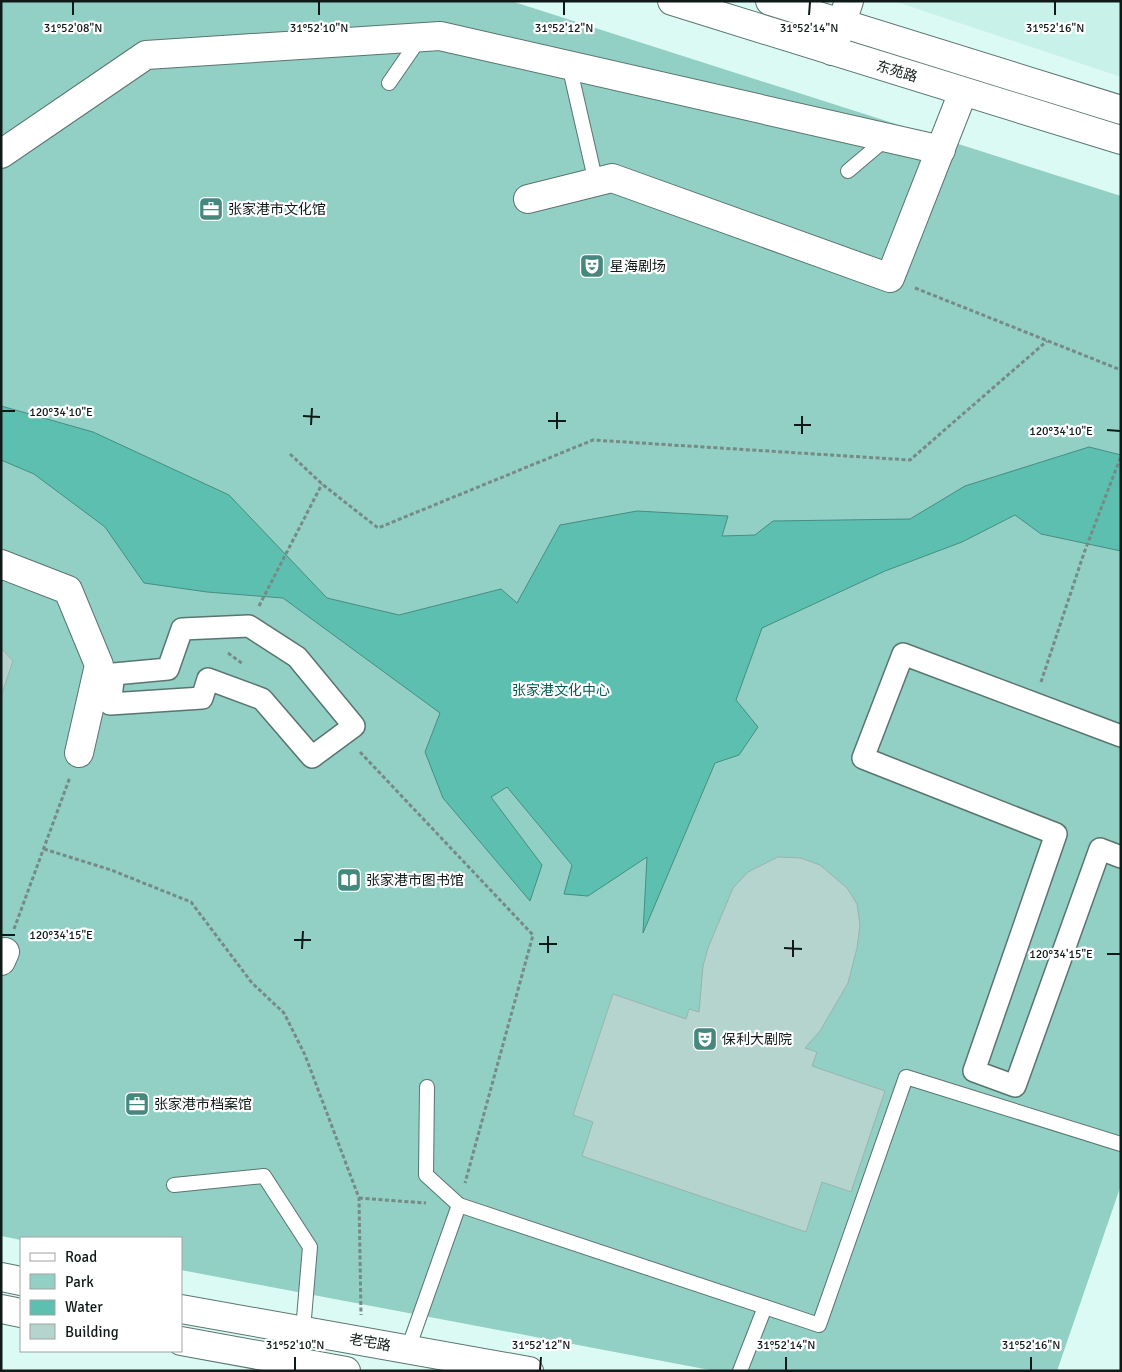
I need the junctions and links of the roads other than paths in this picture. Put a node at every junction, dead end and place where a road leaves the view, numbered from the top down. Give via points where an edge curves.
1 (672, 1) edge
2 (770, 1) edge
3 (845, 12) edge
4 (421, 37) junction
5 (832, 51) junction
6 (569, 65) junction
7 (389, 83) dead end
8 (963, 92) junction
9 (1121, 110) edge
10 (887, 138) junction
11 (1121, 140) edge
12 (941, 150) junction
13 (1, 154) edge
14 (848, 171) dead end
15 (596, 182) junction
16 (528, 199) dead end
17 (1, 564) edge
18 (343, 734) joint
19 (1121, 736) edge
20 (79, 754) road end
21 (1121, 857) edge
22 (427, 1087) dead end
23 (1121, 1144) edge
24 (174, 1185) dead end
25 (459, 1205) junction
26 (1, 1277) edge
27 (20, 1281) edge
28 (765, 1307) junction
29 (1, 1309) edge
30 (182, 1309) edge
31 (20, 1313) edge
32 (303, 1330) junction
33 (182, 1341) edge
34 (408, 1349) junction
35 (346, 1371) edge
36 (529, 1371) edge
37 (740, 1371) edge

1 - 5 street, 东苑路
2 - 3 street, 东苑路
3 - 5 street
3 - 9 street, 东苑路
4 - 6 street via 440,36
4 - 7 lane
4 - 13 street via 146,55
5 - 8 street, 东苑路
6 - 10 street
6 - 15 lane
8 - 11 street, 东苑路
8 - 12 street
10 - 12 street
10 - 14 lane
12 - 15 street via 890,278 612,178
15 - 16 street
17 - 20 street via 68,590 99,665
18 - 18 street via 312,757 262,699 208,679 202,698 110,704 114,674 168,669 182,629 249,626 297,657 354,726
19 - 21 street via 903,654 863,758 1056,834 974,1072 1014,1086 1100,849
22 - 25 lane via 426,1175
23 - 28 lane via 906,1077 819,1325
24 - 32 lane via 264,1176 310,1246
25 - 28 lane
25 - 34 lane
26 - 27 street
28 - 37 lane
29 - 31 street
30 - 32 street, 老宅路
32 - 34 street, 老宅路
33 - 35 street
34 - 36 street, 老宅路

